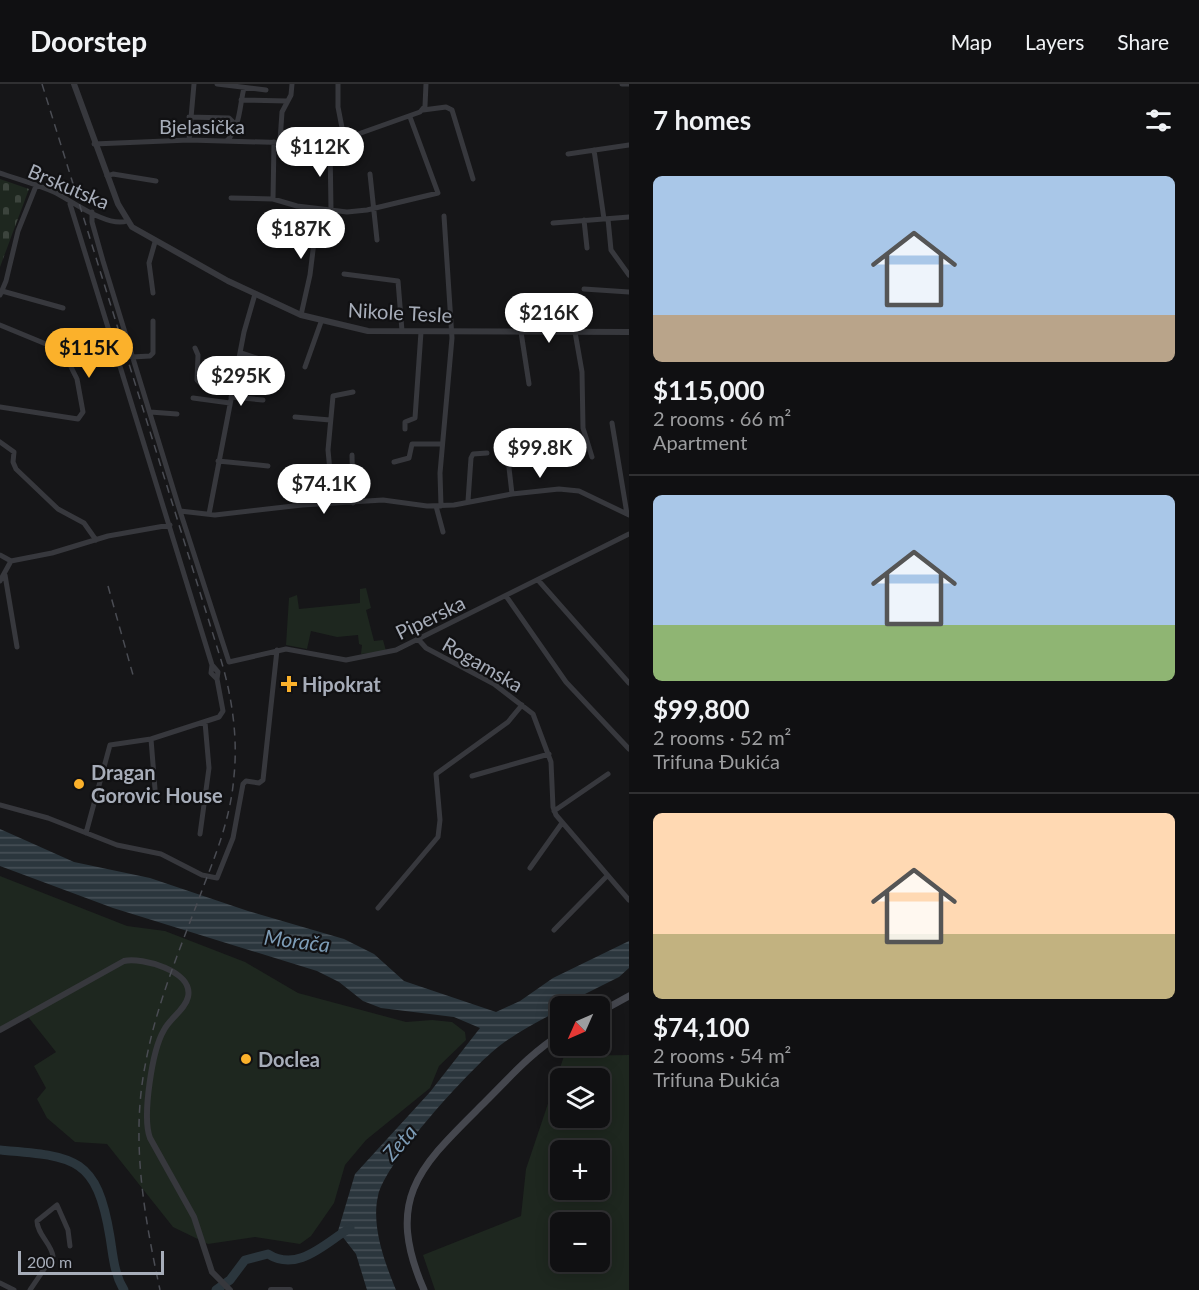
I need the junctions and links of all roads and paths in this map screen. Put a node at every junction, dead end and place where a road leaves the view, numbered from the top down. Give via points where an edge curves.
1 (74, 84) edge
2 (194, 84) edge
3 (217, 84) edge
4 (338, 84) edge
5 (426, 84) edge
6 (622, 84) edge
7 (629, 84) edge
8 (292, 87) edge
9 (243, 88) junction
10 (266, 90) dead end
11 (241, 100) junction
12 (290, 103) junction
13 (423, 110) junction
14 (189, 117) junction
15 (410, 117) junction
16 (237, 126) junction
17 (344, 138) junction
18 (189, 140) junction
19 (227, 141) junction
20 (277, 142) junction
21 (94, 144) junction
22 (330, 144) junction
23 (629, 145) edge
24 (594, 150) junction
25 (568, 154) dead end
26 (0, 173) edge
27 (370, 174) dead end
28 (107, 176) junction
29 (473, 179) dead end
30 (156, 181) dead end
31 (36, 186) junction
32 (231, 198) dead end
33 (273, 199) junction
34 (70, 204) junction
35 (318, 209) junction
36 (373, 209) junction
37 (332, 210) junction
38 (92, 212) junction
39 (444, 216) dead end
40 (629, 217) edge
41 (606, 219) junction
42 (127, 220) junction
43 (584, 220) junction
44 (553, 224) dead end
45 (377, 240) dead end
46 (155, 242) junction
47 (587, 248) dead end
48 (344, 274) dead end
49 (629, 275) edge
50 (584, 289) dead end
51 (629, 292) edge
52 (1, 293) edge
53 (153, 293) dead end
54 (255, 294) junction
55 (63, 309) dead end
56 (301, 315) junction
57 (153, 321) dead end
58 (321, 322) junction
59 (0, 325) edge
60 (402, 331) junction
61 (421, 332) junction
62 (452, 332) junction
63 (521, 332) junction
64 (575, 332) junction
65 (629, 332) edge
66 (195, 348) dead end
67 (241, 353) junction
68 (132, 357) junction
69 (278, 365) dead end
70 (305, 367) dead end
71 (235, 381) junction
72 (529, 384) dead end
73 (353, 392) dead end
74 (193, 399) dead end
75 (231, 400) junction
76 (263, 400) dead end
77 (0, 407) edge
78 (150, 412) junction
79 (177, 414) dead end
80 (295, 417) dead end
81 (330, 420) junction
82 (612, 423) dead end
83 (405, 429) dead end
84 (0, 442) edge
85 (442, 444) junction
86 (487, 453) dead end
87 (352, 455) dead end
88 (592, 457) dead end
89 (508, 459) dead end
90 (218, 461) junction
91 (394, 462) dead end
92 (268, 466) dead end
93 (512, 494) junction
94 (468, 501) junction
95 (333, 503) junction
96 (353, 503) junction
97 (438, 506) junction
98 (180, 512) junction
99 (209, 514) junction
100 (628, 515) edge
101 (170, 525) junction
102 (443, 532) dead end
103 (629, 534) edge
104 (96, 540) junction
105 (0, 555) edge
106 (11, 561) junction
107 (5, 575) junction
108 (538, 580) junction
109 (0, 581) edge
110 (506, 596) junction
111 (418, 639) junction
112 (17, 647) dead end
113 (277, 650) junction
114 (629, 683) edge
115 (522, 705) junction
116 (205, 722) junction
117 (151, 739) junction
118 (629, 749) edge
119 (549, 754) junction
120 (608, 774) dead end
121 (472, 776) dead end
122 (155, 789) dead end
123 (0, 805) edge
124 (554, 811) junction
125 (562, 823) junction
126 (86, 833) junction
127 (200, 834) dead end
128 (530, 868) dead end
129 (607, 876) junction
130 (629, 900) edge
131 (378, 908) dead end
132 (554, 930) dead end
133 (629, 996) edge
134 (610, 1006) edge
135 (0, 1030) edge
136 (550, 1042) edge
137 (70, 1246) dead end
138 (0, 1283) edge
139 (14, 1290) edge
140 (30, 1290) edge
141 (229, 1290) edge
142 (271, 1290) edge
143 (290, 1290) edge
144 (423, 1290) edge

1 - 21 street, Nikole Tesle
2 - 14 street
3 - 9 street
4 - 17 street
5 - 13 street
6 - 7 street
8 - 12 street
9 - 10 street
9 - 11 street
11 - 12 street
11 - 16 street
12 - 20 street via 282,112
13 - 15 street, Bjelasička
13 - 29 street via 452,110
14 - 16 street via 229,118
14 - 18 street
15 - 17 street, Bjelasička
15 - 36 street via 438,193
16 - 19 street
17 - 22 street, Bjelasička
18 - 19 street, Bjelasička
18 - 21 street, Bjelasička
19 - 20 street, Bjelasička
20 - 22 street, Bjelasička
20 - 33 street
21 - 28 street, Nikole Tesle
22 - 37 street
23 - 24 street
24 - 25 street
24 - 41 street
26 - 31 street, Brskutska
27 - 36 street
28 - 30 street
28 - 42 street, Nikole Tesle
31 - 34 street, Brskutska via 54,192
31 - 52 street via 18,231
32 - 33 street
33 - 35 street
34 - 38 street, Brskutska
34 - 101 street
35 - 37 street
35 - 56 street
36 - 37 street
36 - 45 street
38 - 42 street, Brskutska via 117,222
38 - 68 street, Piperska
39 - 62 street
40 - 41 street
41 - 43 street
41 - 49 street via 611,250
42 - 46 street, Nikole Tesle
43 - 44 street
43 - 47 street
46 - 53 street via 149,263
46 - 54 street, Nikole Tesle
48 - 60 street via 398,281
50 - 51 street
52 - 55 street
54 - 56 street, Nikole Tesle
54 - 67 street
56 - 58 street, Nikole Tesle
57 - 68 street via 153,353
58 - 60 street, Nikole Tesle via 356,330
58 - 70 street
59 - 77 street via 63,351 77,379 83,412 78,419
60 - 61 street, Nikole Tesle
61 - 62 street, Nikole Tesle
61 - 83 street via 415,418 405,422
62 - 63 street, Nikole Tesle
62 - 85 street
63 - 64 street, Nikole Tesle
63 - 72 street
64 - 65 street, Nikole Tesle
64 - 88 street via 582,372 583,428
66 - 71 street via 200,383
67 - 69 street
67 - 71 street
68 - 78 street, Piperska
71 - 75 street
73 - 81 street via 333,396
74 - 75 street
75 - 76 street
75 - 90 street
78 - 79 street
78 - 98 street, Piperska
80 - 81 street
81 - 95 street via 328,450
82 - 100 street
84 - 104 street via 14,452 16,469 58,509 84,523
85 - 91 street via 412,444 408,459
85 - 97 street
86 - 94 street via 473,454 471,458
87 - 96 street
89 - 93 street
90 - 92 street
90 - 99 street
93 - 94 street
93 - 100 street via 572,490
94 - 97 street
95 - 96 street
95 - 99 street
96 - 97 street via 383,500
97 - 102 street
98 - 99 street
98 - 113 street, Piperska via 228,662
101 - 104 street
101 - 116 street via 211,672 217,679 222,714
103 - 108 street, Piperska
104 - 106 street via 52,554
105 - 106 street
106 - 107 street
107 - 109 street
107 - 112 street
108 - 110 street, Piperska
108 - 114 street
110 - 111 street, Piperska
110 - 118 street via 566,682
111 - 113 street, Piperska via 389,652 356,659
111 - 115 street, Rogamska via 426,648 494,684
113 - 126 street via 263,780 243,784 233,838 217,878 202,875 160,854 117,846
115 - 119 street, Rogamska via 535,717
115 - 131 street via 515,716 436,774 438,837
116 - 117 street
116 - 127 street via 209,768
117 - 122 street
117 - 126 street via 110,745
119 - 121 street
119 - 124 street, Rogamska
120 - 124 street
123 - 126 street
124 - 125 street, Rogamska
125 - 128 street
125 - 129 street, Rogamska
129 - 130 street, Rogamska
129 - 132 street
133 - 134 main road
135 - 141 street via 124,961 151,961 183,980 188,987 188,999 161,1035 152,1066 146,1127 194,1217 209,1265
136 - 144 main road via 437,1150 420,1174 409,1202 406,1227 410,1257
137 - 140 street via 57,1205 36,1221 53,1256
138 - 139 street
142 - 143 street

